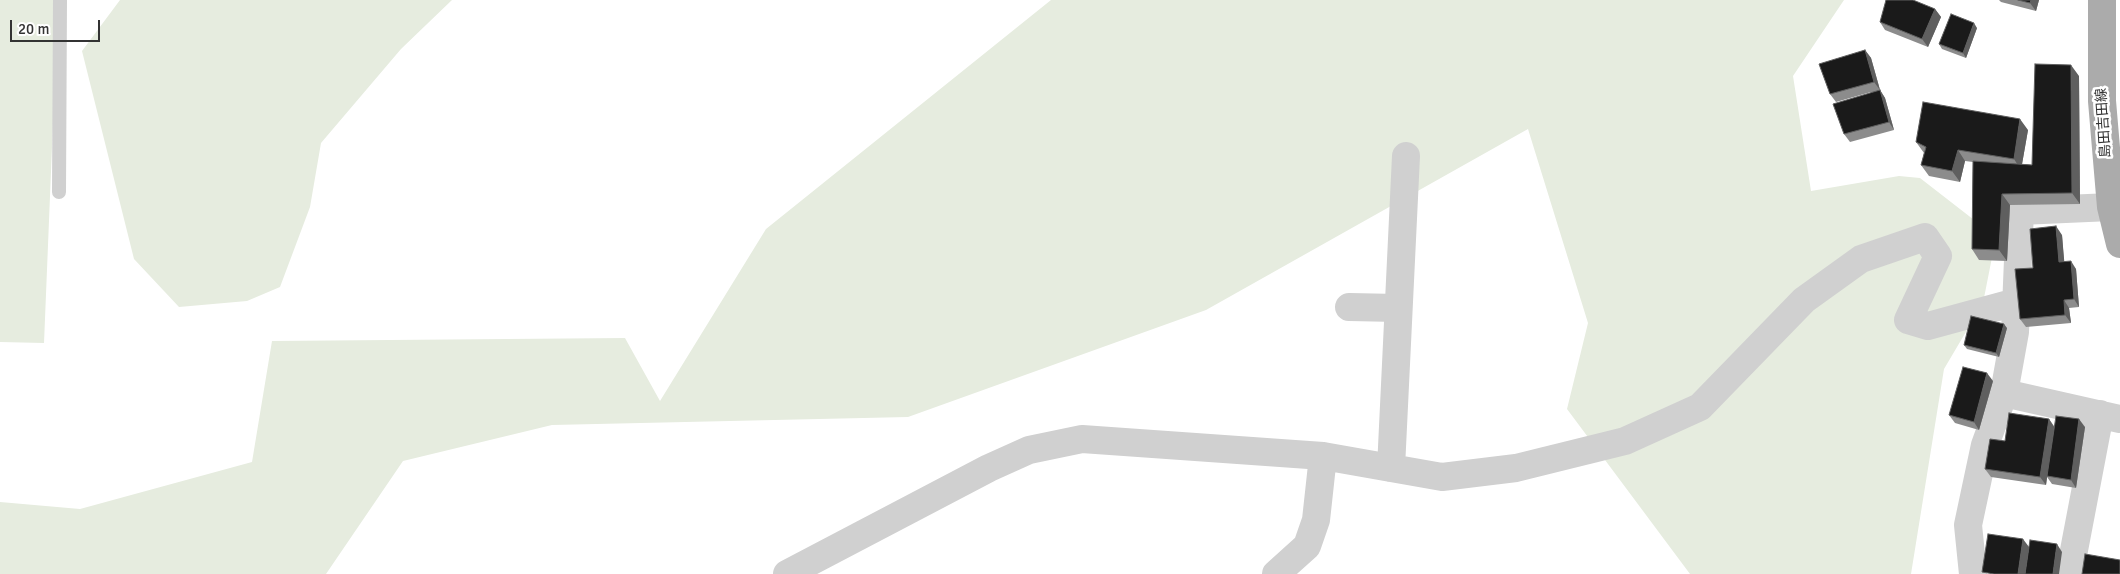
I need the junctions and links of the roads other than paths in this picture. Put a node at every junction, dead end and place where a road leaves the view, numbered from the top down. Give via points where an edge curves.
1 (60, 0) edge
2 (2102, 0) edge
3 (1406, 156) dead end
4 (59, 192) dead end
5 (2111, 206) junction
6 (2120, 244) edge
7 (2016, 302) junction
8 (1349, 307) dead end
9 (1398, 308) junction
10 (2004, 393) junction
11 (2110, 416) edge
12 (1323, 456) junction
13 (1391, 468) junction
14 (787, 574) edge
15 (1276, 574) edge
16 (1973, 574) edge
17 (2072, 574) edge

1 - 4 lane
2 - 5 main road, 島田吉田線 via 2102,101
3 - 9 street
5 - 6 main road, 島田吉田線
5 - 7 street via 2020,210
7 - 10 street via 2016,332
7 - 13 street via 1928,326 1908,320 1938,256 1925,237 1861,259 1804,300 1700,407 1625,441 1516,468 1442,477
8 - 9 street
9 - 13 street
10 - 11 street
10 - 16 street via 1986,446 1968,525
11 - 17 street via 2071,566
12 - 13 street
12 - 14 street via 1082,438 1029,450 989,468
12 - 15 street via 1316,520 1307,546

